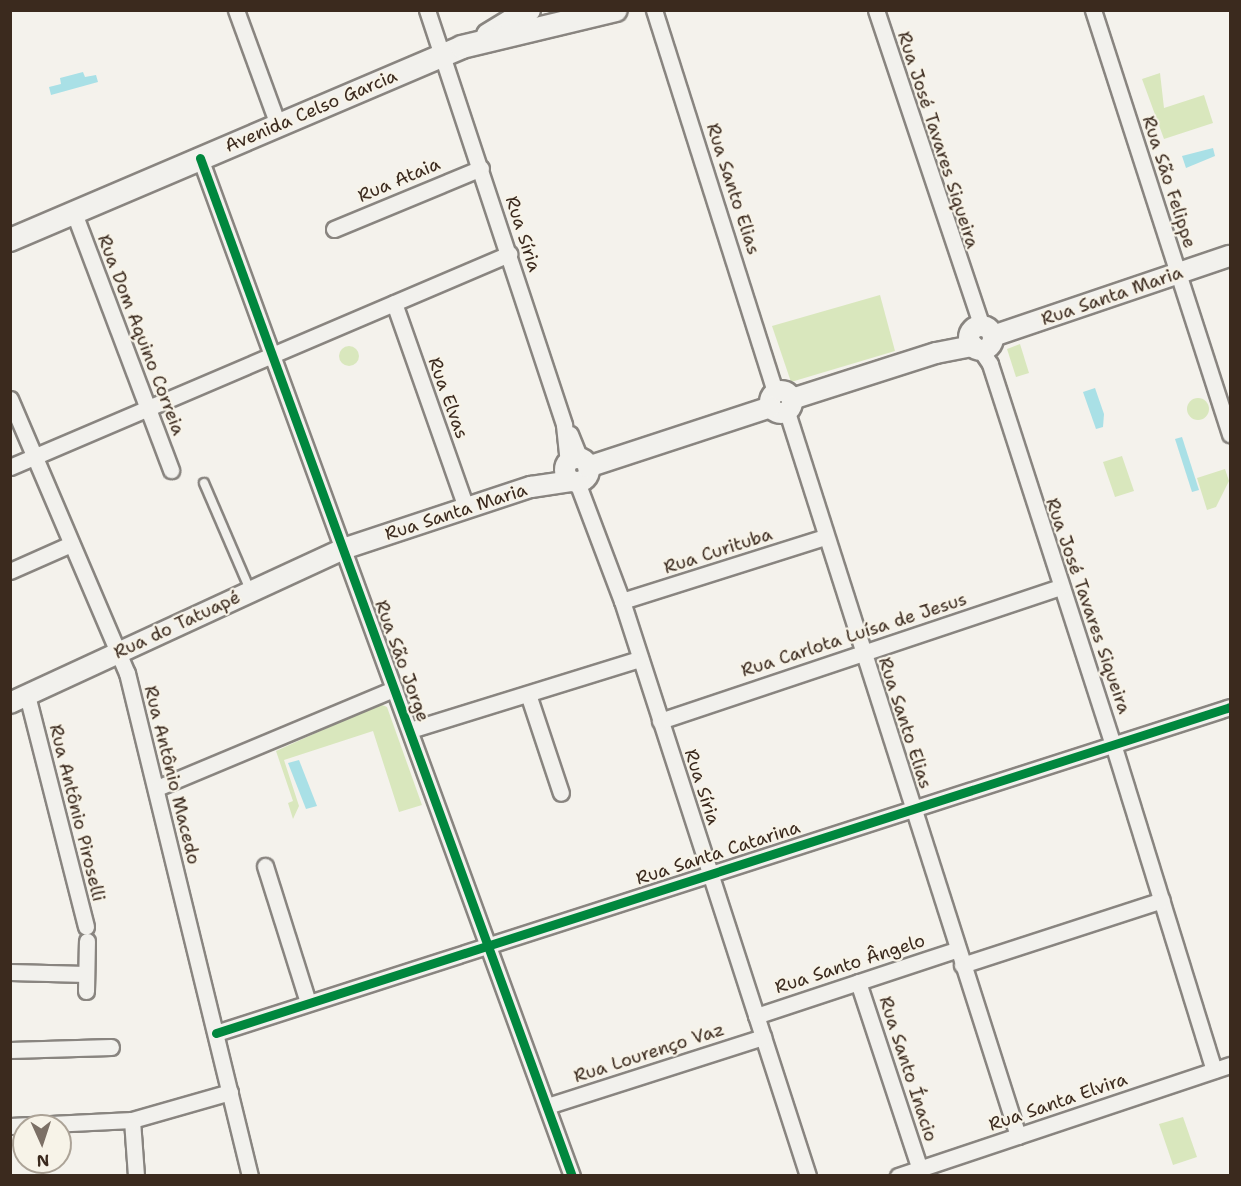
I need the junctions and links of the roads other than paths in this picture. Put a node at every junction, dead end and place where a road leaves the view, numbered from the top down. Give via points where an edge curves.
1 (236, 10) edge
2 (427, 10) edge
3 (529, 10) edge
4 (560, 10) edge
5 (616, 10) edge
6 (654, 10) edge
7 (876, 10) edge
8 (1093, 10) edge
9 (490, 39) junction
10 (443, 55) junction
11 (278, 124) junction
12 (200, 158) junction
13 (481, 168) junction
14 (74, 213) junction
15 (333, 229) dead end
16 (10, 240) edge
17 (509, 255) junction
18 (1230, 256) edge
19 (1178, 273) junction
20 (394, 303) junction
21 (982, 339) junction
22 (274, 354) junction
23 (10, 399) edge
24 (781, 402) junction
25 (148, 408) junction
26 (1230, 434) edge
27 (34, 457) junction
28 (10, 467) edge
29 (171, 470) dead end
30 (578, 472) junction
31 (204, 483) dead end
32 (466, 507) junction
33 (825, 537) junction
34 (71, 544) junction
35 (343, 549) junction
36 (10, 571) edge
37 (1060, 587) junction
38 (250, 592) junction
39 (622, 602) junction
40 (117, 653) junction
41 (862, 653) junction
42 (640, 659) junction
43 (394, 689) junction
44 (528, 694) junction
45 (23, 702) edge
46 (1230, 707) edge
47 (660, 721) junction
48 (410, 730) junction
49 (1113, 744) junction
50 (157, 788) junction
51 (561, 793) dead end
52 (911, 809) junction
53 (265, 866) dead end
54 (708, 873) junction
55 (1162, 900) junction
56 (487, 943) junction
57 (956, 950) junction
58 (962, 965) junction
59 (10, 972) edge
60 (86, 974) junction
61 (858, 982) junction
62 (86, 992) dead end
63 (308, 1002) junction
64 (756, 1016) junction
65 (216, 1033) junction
66 (763, 1037) junction
67 (111, 1047) dead end
68 (10, 1050) edge
69 (1230, 1065) edge
70 (1214, 1070) junction
71 (230, 1092) junction
72 (547, 1106) junction
73 (132, 1120) junction
74 (10, 1126) edge
75 (1018, 1136) junction
76 (920, 1169) junction
77 (136, 1176) edge
78 (250, 1176) edge
79 (572, 1176) edge
80 (808, 1176) edge
81 (898, 1176) edge

1 - 11 street
2 - 10 street, Rua Síria
3 - 9 main road, Avenida Celso Garcia
4 - 9 main road
5 - 9 main road, Avenida Celso Garcia
6 - 24 street, Rua Santo Elias
7 - 21 street, Rua José Tavares Siqueira
8 - 19 street, Rua São Felippe
9 - 10 main road, Avenida Celso Garcia
10 - 11 main road, Avenida Celso Garcia
10 - 13 street, Rua Síria
11 - 12 main road, Avenida Celso Garcia
12 - 14 main road, Avenida Celso Garcia
12 - 22 street, Rua São Jorge
13 - 15 street, Rua Ataia
13 - 17 street, Rua Síria
14 - 16 main road, Avenida Celso Garcia
14 - 25 street, Rua Dom Aquino Correia
17 - 20 street
17 - 30 street, Rua Síria
18 - 19 street, Rua Santa Maria
19 - 21 street, Rua Santa Maria
19 - 26 street, Rua São Felippe
20 - 22 street
20 - 32 street, Rua Elvas
21 - 24 street, Rua Santa Maria
21 - 37 street, Rua José Tavares Siqueira
22 - 25 street
22 - 35 street, Rua São Jorge
23 - 27 street, Rua Antônio Macedo
24 - 30 street, Rua Santa Maria
24 - 33 street, Rua Santo Elias
25 - 27 street
25 - 29 street, Rua Dom Aquino Correia
27 - 28 street
27 - 34 street, Rua Antônio Macedo
30 - 32 street, Rua Santa Maria
30 - 39 street, Rua Síria
31 - 38 lane
32 - 35 street, Rua Santa Maria
33 - 39 street, Rua Curituba
33 - 41 street, Rua Santo Elias
34 - 36 street
34 - 40 street, Rua Antônio Macedo
35 - 38 street, Rua do Tatuapé
35 - 43 street, Rua São Jorge
37 - 41 street, Rua Carlota Luísa de Jesus
37 - 49 street, Rua José Tavares Siqueira
38 - 40 street, Rua do Tatuapé
39 - 42 street, Rua Síria
40 - 45 street, Rua do Tatuapé
40 - 50 street, Rua Antônio Macedo
41 - 47 street, Rua Carlota Luísa de Jesus
41 - 52 street, Rua Santo Elias
42 - 44 street
42 - 47 street, Rua Síria
43 - 48 street, Rua São Jorge
43 - 50 street
44 - 48 street
44 - 51 street
45 - 60 street, Rua Antônio Piroselli via 87,934
46 - 49 street, Rua Santa Catarina
47 - 54 street, Rua Síria
48 - 56 street, Rua São Jorge
49 - 52 street, Rua Santa Catarina
49 - 55 street, Rua José Tavares Siqueira
50 - 65 street, Rua Antônio Macedo
52 - 54 street, Rua Santa Catarina
52 - 57 street, Rua Santo Elias
53 - 63 street
54 - 56 street, Rua Santa Catarina
54 - 64 street, Rua Síria
55 - 58 street
55 - 70 street, Rua José Tavares Siqueira
56 - 63 street, Rua Santa Catarina
56 - 72 street, Rua São Jorge
57 - 58 street, Rua Santo Elias
57 - 61 street, Rua Santo Ângelo
58 - 75 street, Rua Santo Elias
59 - 60 street
60 - 62 street, Rua Antônio Piroselli
61 - 64 street, Rua Santo Ângelo
61 - 76 street, Rua Santo Ínacio
63 - 65 street, Rua Santa Catarina
64 - 66 street, Rua Síria
65 - 71 street, Rua Antônio Macedo
66 - 72 street, Rua Lourenço Vaz
66 - 80 street, Rua Síria
67 - 68 street
69 - 70 street, Rua Santa Elvira
70 - 75 street, Rua Santa Elvira
71 - 73 street
71 - 78 street, Rua Antônio Macedo
72 - 79 street, Rua São Jorge
73 - 74 street
73 - 77 street
75 - 76 street, Rua Santa Elvira
76 - 81 street, Rua Santa Elvira

